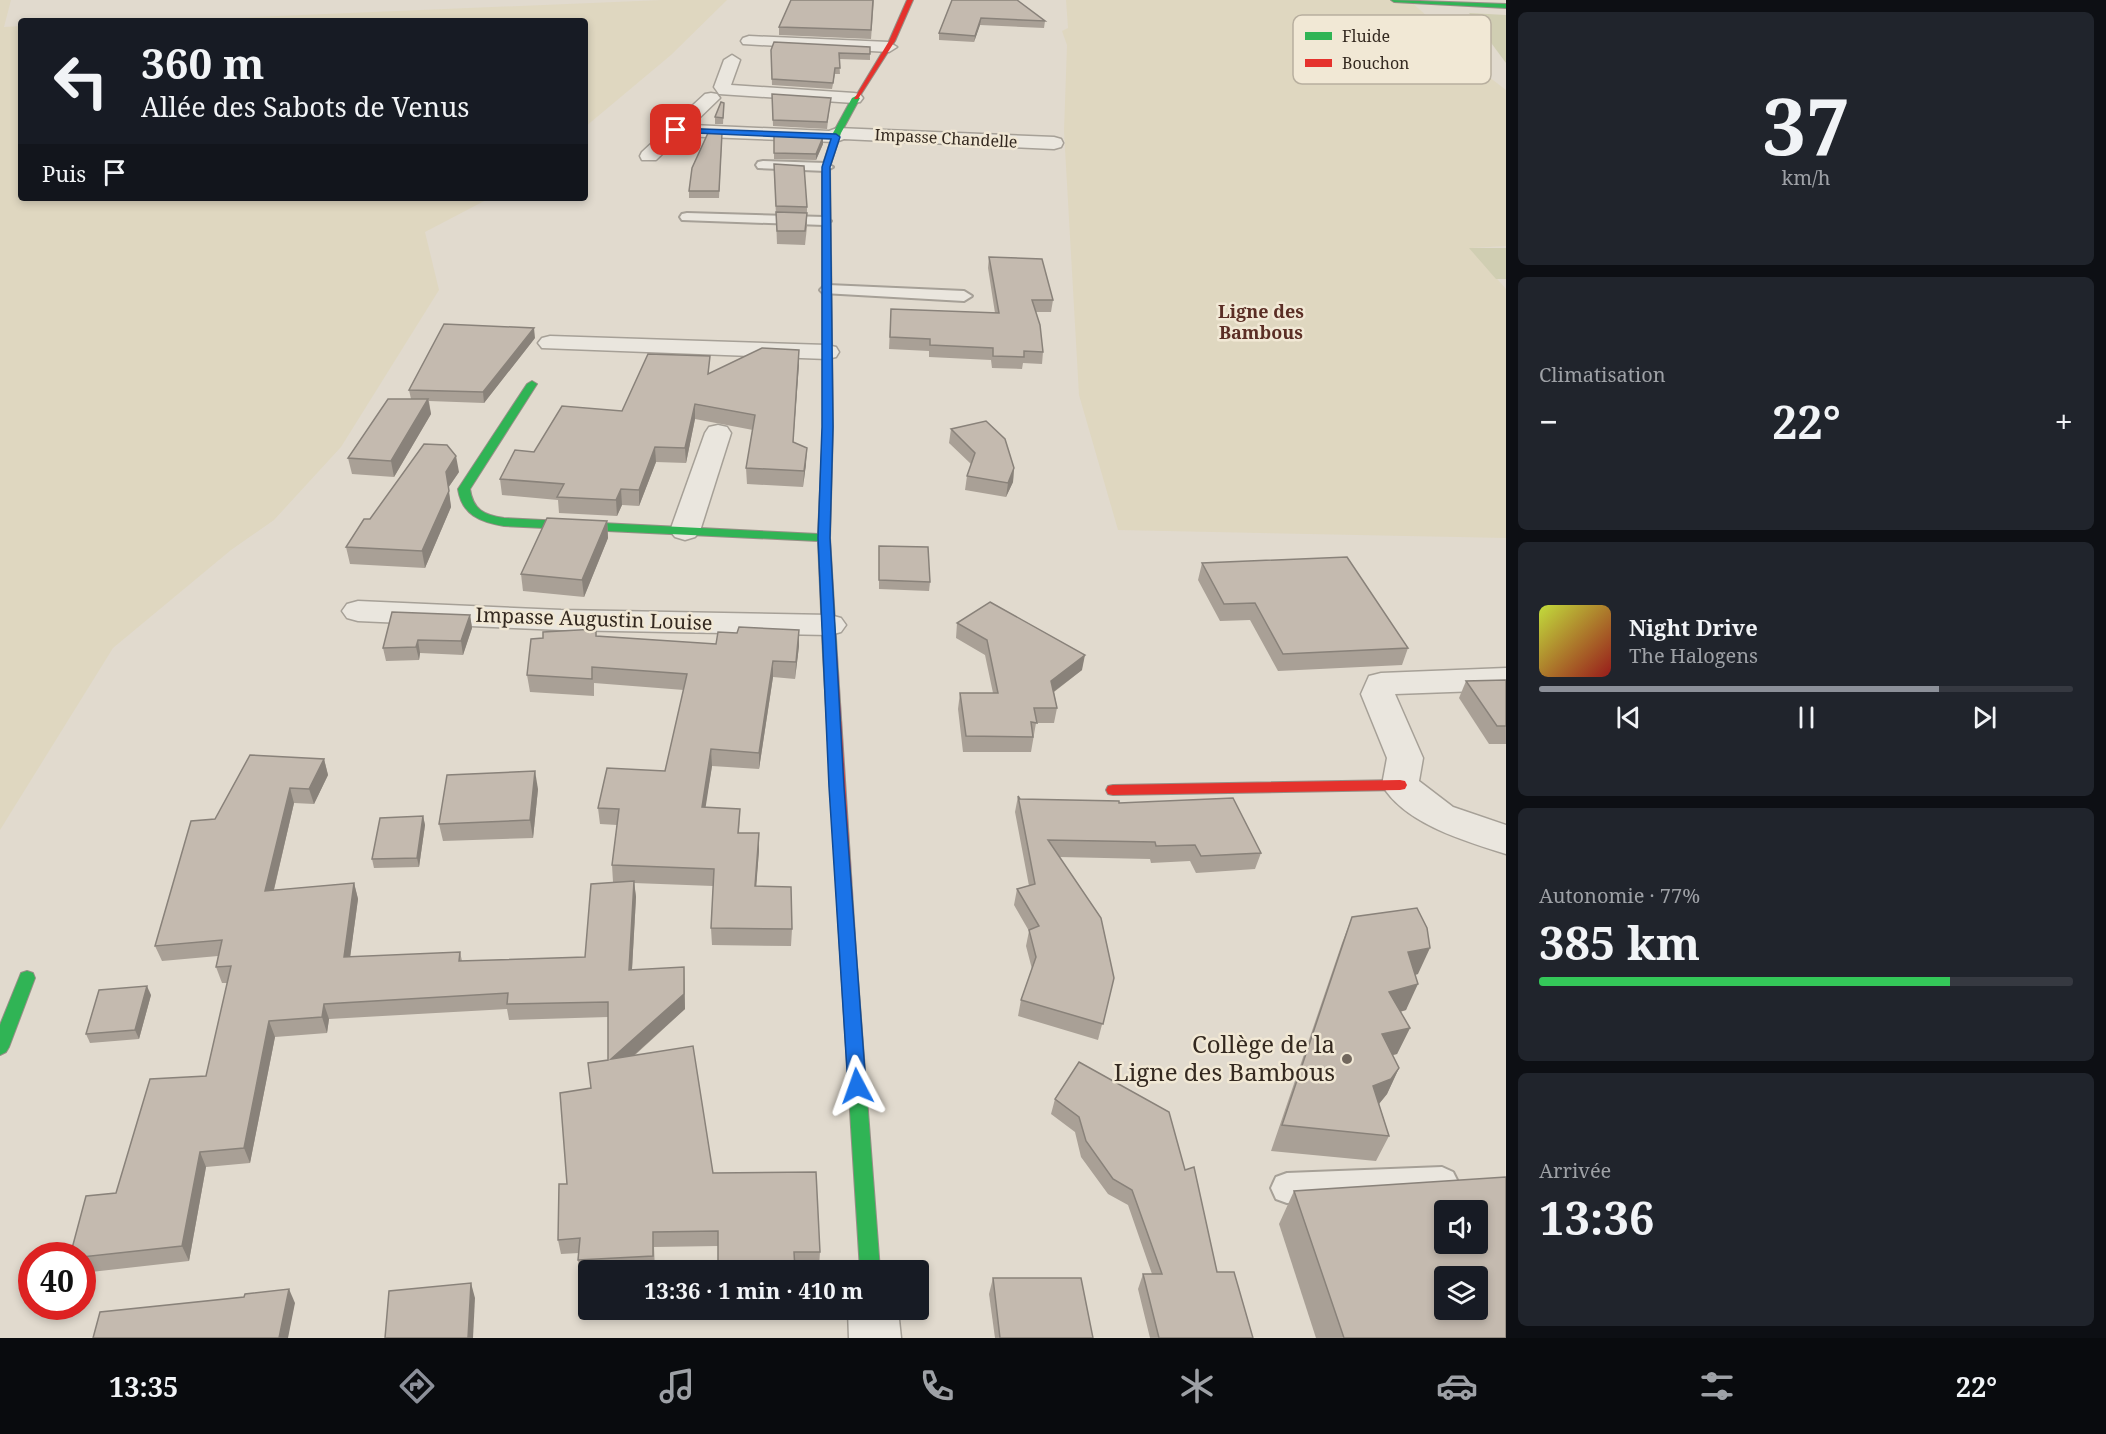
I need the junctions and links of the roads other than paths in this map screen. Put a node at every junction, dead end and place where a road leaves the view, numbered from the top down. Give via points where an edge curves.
1 (910, 0) edge
2 (1394, 0) edge
3 (1506, 6) edge
4 (763, 25) dead end
5 (889, 47) junction
6 (741, 50) junction
7 (711, 98) dead end
8 (854, 98) junction
9 (676, 130) junction
10 (837, 135) junction
11 (1054, 143) dead end
12 (649, 156) dead end
13 (763, 165) dead end
14 (826, 167) junction
15 (687, 217) dead end
16 (825, 221) junction
17 (828, 290) junction
18 (964, 296) dead end
19 (550, 343) dead end
20 (827, 352) junction
21 (532, 384) dead end
22 (718, 433) dead end
23 (686, 531) junction
24 (824, 538) junction
25 (358, 611) dead end
26 (830, 625) junction
27 (1506, 679) edge
28 (1400, 785) junction
29 (1113, 790) dead end
30 (1506, 840) edge
31 (27, 978) dead end
32 (0, 1047) edge
33 (1471, 1181) edge
34 (1287, 1188) dead end
35 (869, 1260) edge
36 (874, 1320) edge
37 (875, 1338) edge

1 - 5 street
2 - 3 street
4 - 6 street
5 - 6 street
5 - 8 street
6 - 8 street via 722,87 725,90
7 - 9 street
8 - 10 street
9 - 10 street, Impasse Chandelle
9 - 12 street
10 - 11 street, Impasse Chandelle
10 - 14 street
13 - 14 lane
14 - 16 street
15 - 16 lane
16 - 17 street
17 - 18 lane
17 - 20 street
19 - 20 street
20 - 24 street
21 - 23 street via 464,489 463,500 470,512 504,522
22 - 23 street
23 - 24 street
24 - 26 street
25 - 26 street, Impasse Augustin Louise
26 - 35 street via 836,787
27 - 28 street via 1381,684 1378,694 1405,758
28 - 29 street
28 - 30 street via 1440,816
31 - 32 street
33 - 34 lane
36 - 37 street

